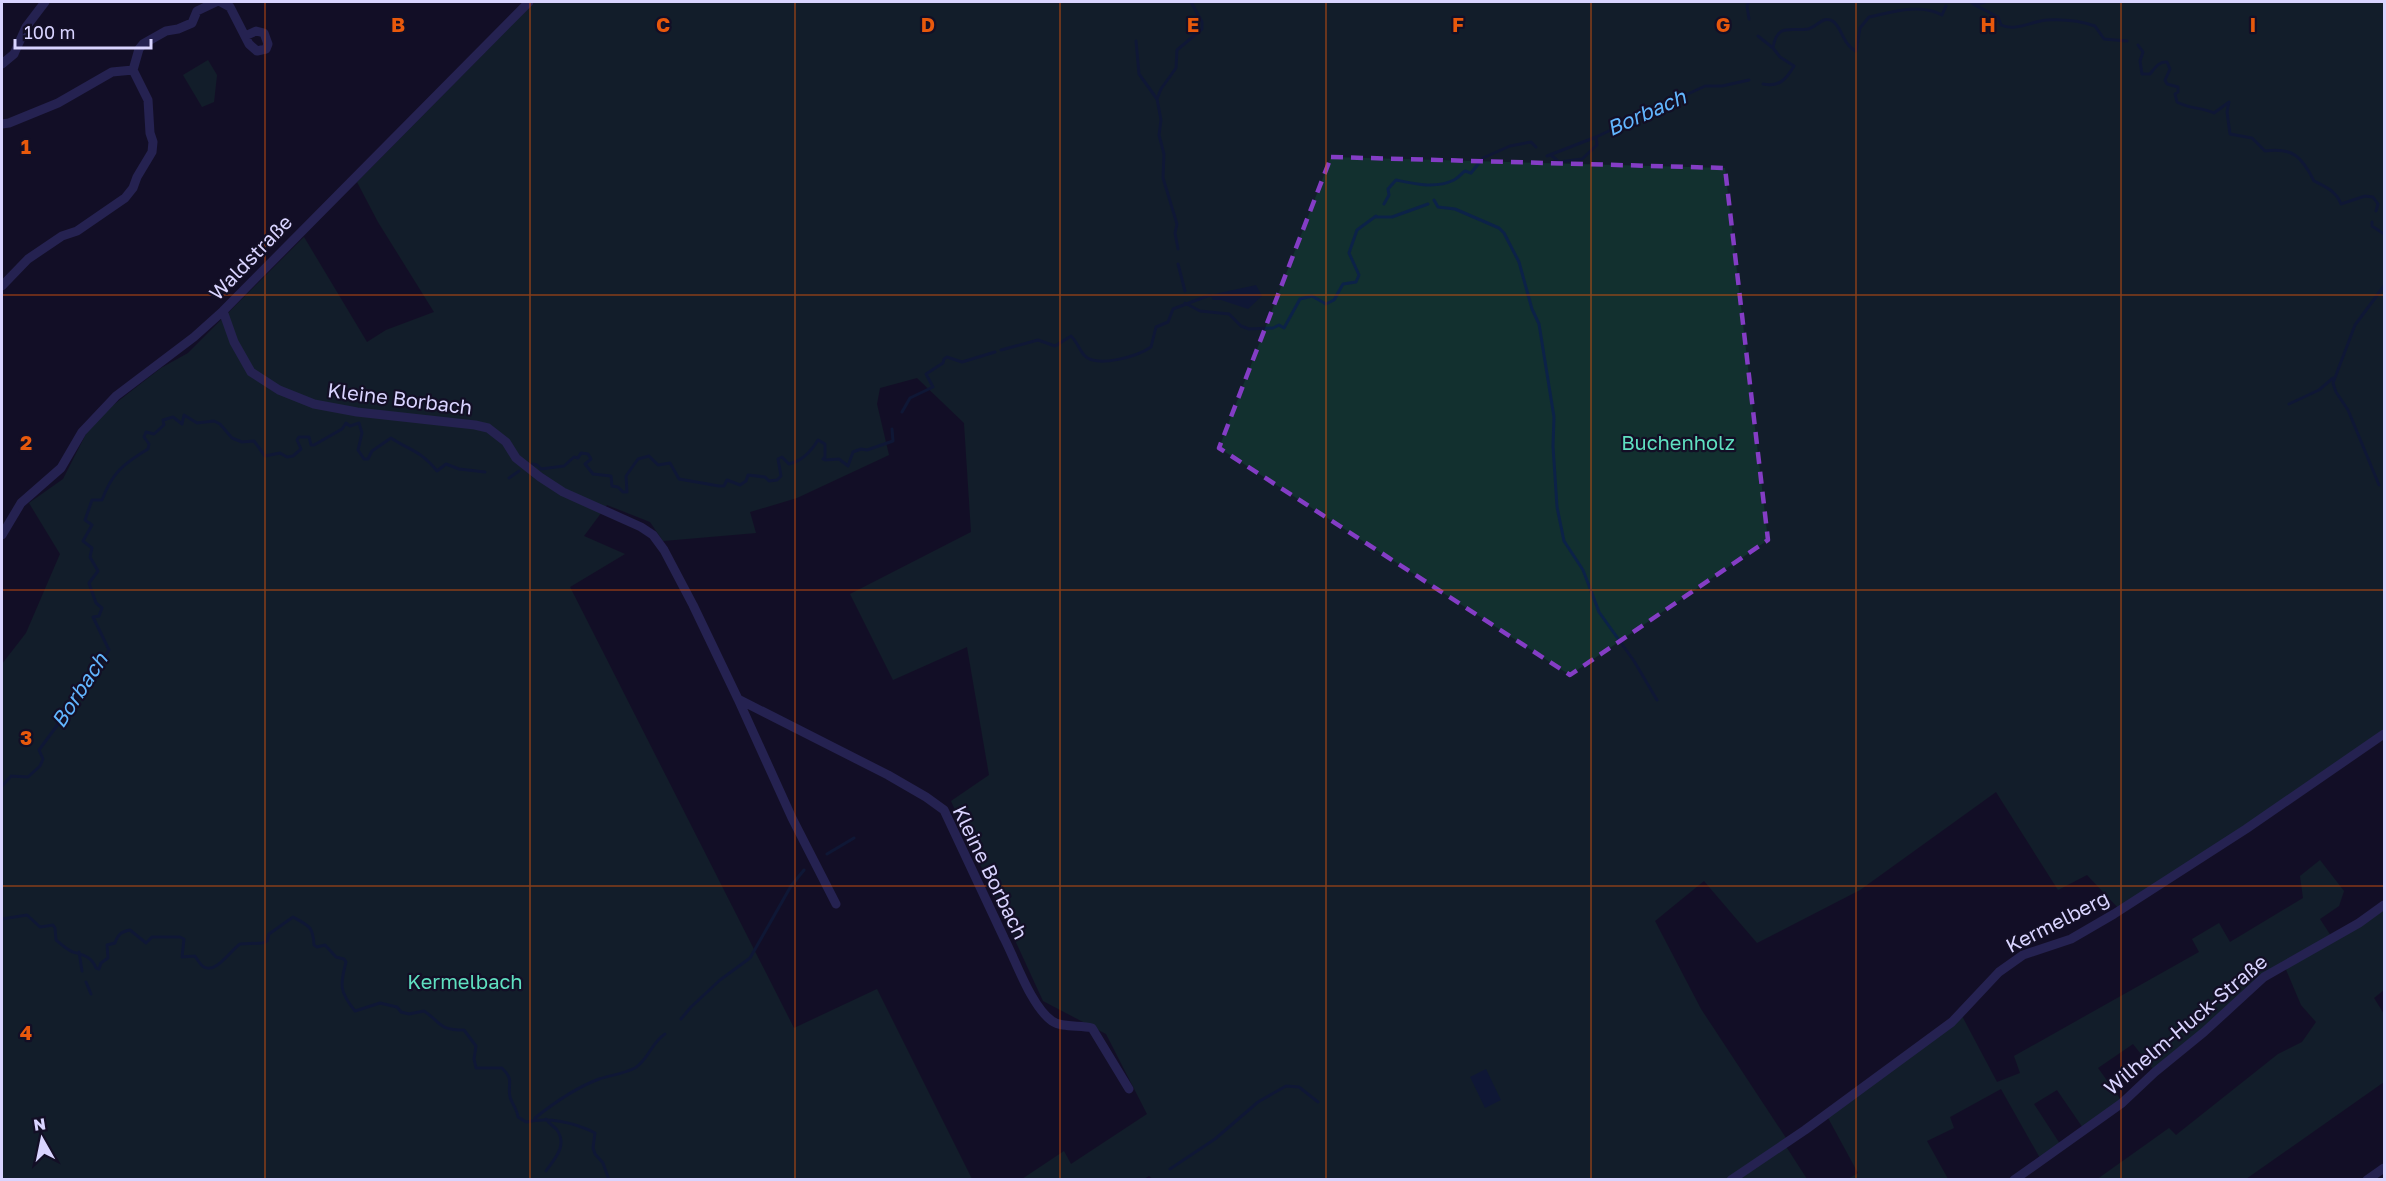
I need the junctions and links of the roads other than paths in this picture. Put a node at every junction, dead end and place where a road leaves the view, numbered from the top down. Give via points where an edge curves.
1 (45, 2) edge
2 (216, 2) edge
3 (221, 2) edge
4 (528, 2) edge
5 (245, 36) dead end
6 (2, 64) edge
7 (133, 70) junction
8 (2, 124) edge
9 (2, 286) edge
10 (223, 311) junction
11 (2, 535) edge
12 (738, 699) junction
13 (2385, 734) edge
14 (836, 904) dead end
15 (2385, 905) edge
16 (1129, 1089) dead end
17 (2385, 1168) edge
18 (1731, 1179) edge
19 (2014, 1179) edge
20 (2367, 1179) edge

1 - 6 street via 26,27 14,54
2 - 7 street via 197,11 192,23 143,44
3 - 5 street via 230,8
4 - 10 street, Waldstraße
7 - 8 street via 112,72 48,108
7 - 9 street via 148,100 153,142 134,188 77,231 62,236 28,259
10 - 11 street, Waldstraße via 116,396 82,432 61,468 21,502
10 - 12 street, Kleine Borbach via 251,372 279,390 314,404 357,412 488,428 506,442 516,458 563,492 653,535 693,605
12 - 14 street, Kleine Borbach
12 - 16 street, Kleine Borbach via 888,775 944,810 1042,1011 1061,1024 1092,1028
13 - 18 street, Kermelberg via 2246,830 2112,915 2071,939 2023,956 1999,972 1952,1022
15 - 19 street, Wilhelm-Huck-Straße via 2264,977 2122,1103
17 - 20 street

